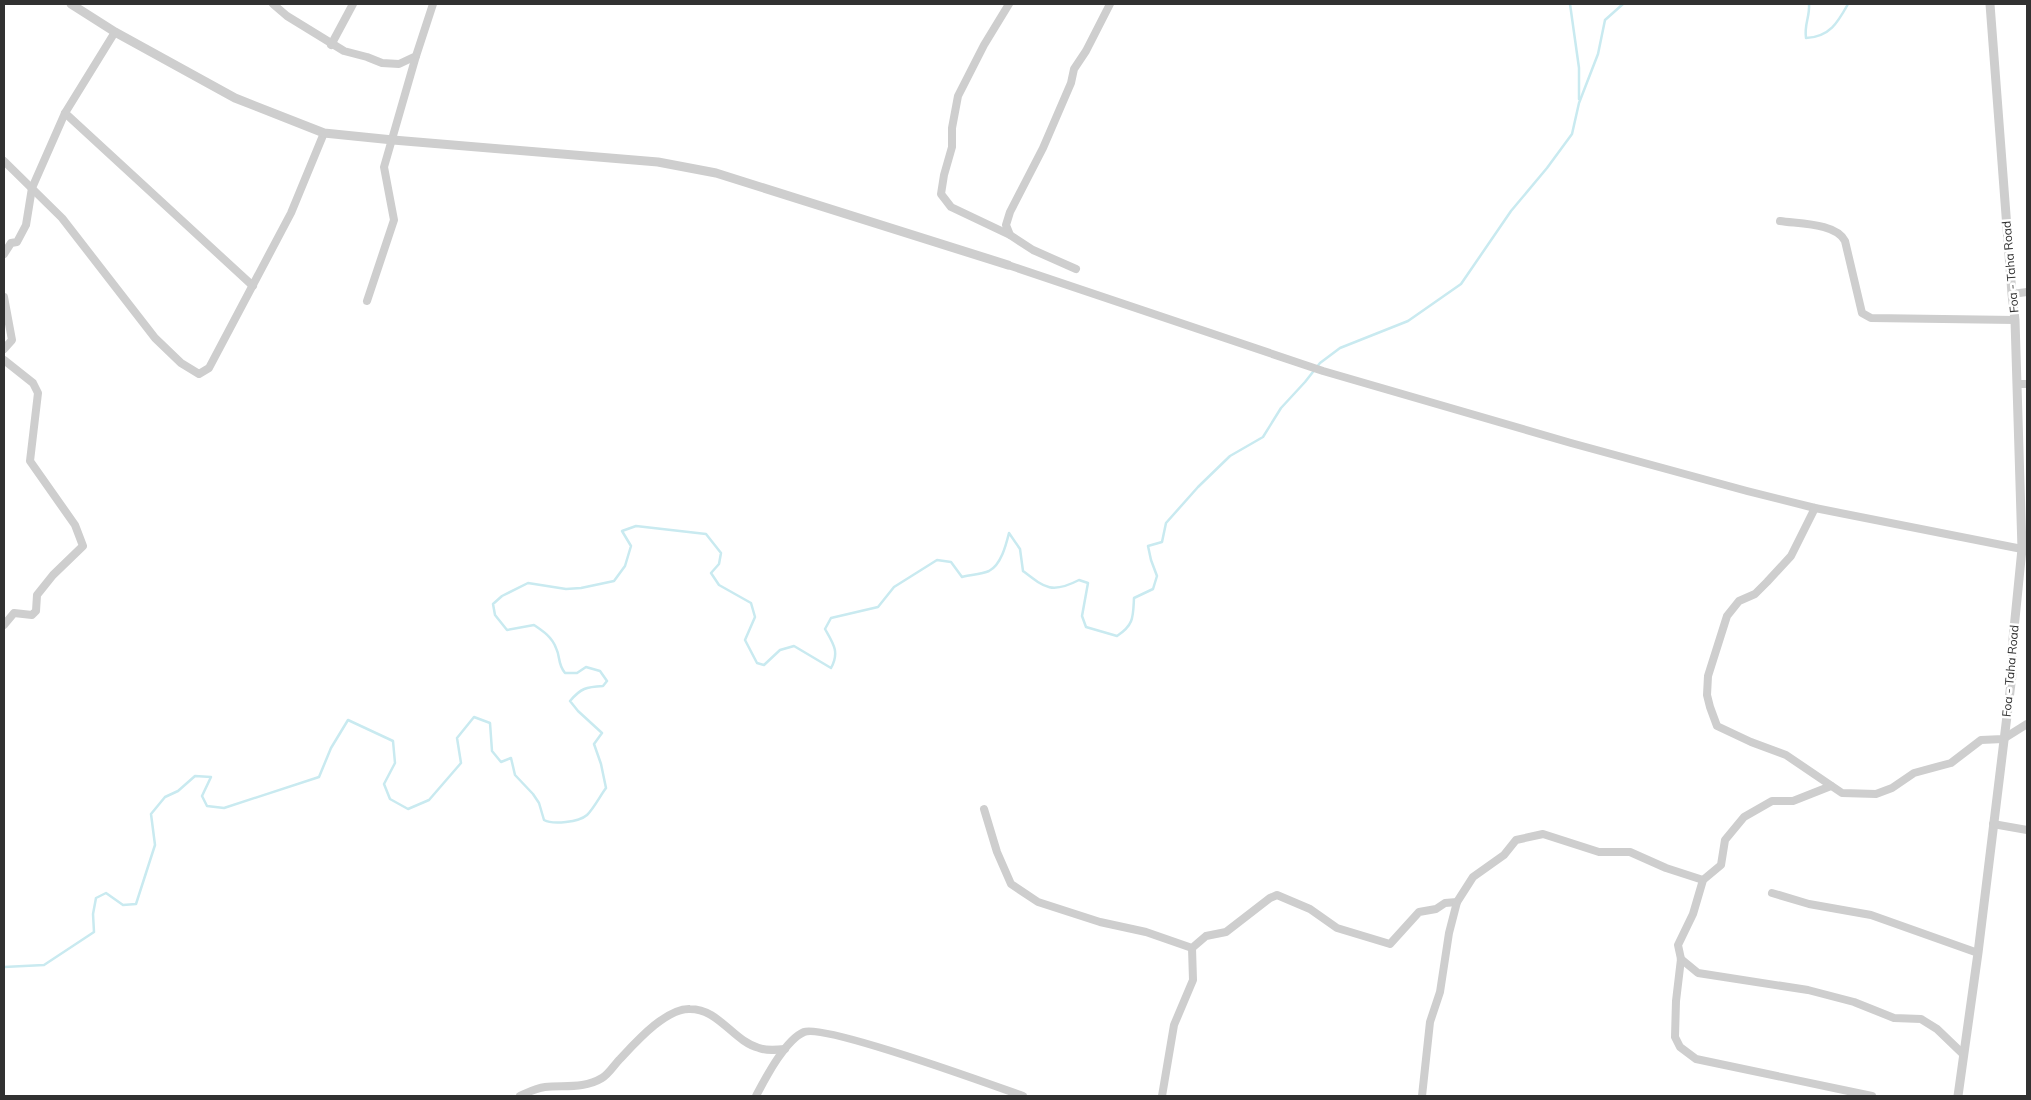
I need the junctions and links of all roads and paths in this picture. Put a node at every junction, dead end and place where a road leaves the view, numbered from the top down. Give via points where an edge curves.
1 (71, 4) edge
2 (273, 4) edge
3 (353, 4) edge
4 (433, 4) edge
5 (1009, 4) edge
6 (1110, 4) edge
7 (1990, 4) edge
8 (115, 32) junction
9 (332, 45) junction
10 (416, 56) junction
11 (66, 113) junction
12 (324, 133) junction
13 (393, 140) junction
14 (4, 161) edge
15 (32, 188) junction
16 (1780, 221) dead end
17 (1010, 235) junction
18 (4, 254) edge
19 (1010, 266) joint
20 (1076, 269) dead end
21 (252, 286) junction
22 (2027, 292) edge
23 (2012, 294) junction
24 (4, 297) edge
25 (366, 300) dead end
26 (2015, 320) junction
27 (4, 349) edge
28 (4, 360) edge
29 (2022, 384) edge
30 (1815, 508) junction
31 (2025, 549) edge
32 (4, 625) edge
33 (2027, 724) edge
34 (2003, 739) junction
35 (1831, 786) junction
36 (984, 809) dead end
37 (1993, 824) junction
38 (2027, 830) edge
39 (1703, 880) junction
40 (1772, 894) dead end
41 (1457, 902) junction
42 (1192, 948) junction
43 (1978, 953) junction
44 (1681, 959) junction
45 (785, 1049) junction
46 (1963, 1054) junction
47 (520, 1096) edge
48 (756, 1096) edge
49 (1023, 1096) edge
50 (1162, 1096) edge
51 (1422, 1096) edge
52 (1872, 1096) edge
53 (1958, 1096) edge

1 - 8 street
2 - 9 street
3 - 9 street
4 - 10 street
5 - 17 street via 958,96 952,147 941,194 951,207
6 - 17 street via 1074,69 1043,148 1010,212 1006,225
7 - 23 street, Foa - Taha Road
8 - 11 street
8 - 12 street via 235,98
9 - 10 street via 344,52 382,63 399,64
10 - 13 street
11 - 15 street
11 - 21 street
12 - 13 street
12 - 21 street via 291,213
13 - 19 street via 668,164 716,174
13 - 25 street via 384,167 394,220
14 - 15 street
15 - 18 street via 26,225 17,242 11,243
15 - 21 street via 62,218 155,338 181,363 199,374 209,368
16 - 26 street via 1833,229 1842,235 1862,313 1871,318
17 - 20 street via 1033,250
19 - 30 street via 1323,371
22 - 23 street
23 - 26 street, Foa - Taha Road
24 - 27 street via 12,340
26 - 29 street, Foa - Taha Road
28 - 32 street via 33,383 38,393 30,461 75,525 83,546 37,595 36,611 32,614 14,613
29 - 31 street, Foa - Taha Road
30 - 31 street
30 - 35 street via 1791,556 1755,594 1739,601 1727,616 1708,676 1707,694 1717,726 1786,755
31 - 34 street, Foa - Taha Road
33 - 34 street
34 - 35 street via 1981,740 1951,763 1914,773 1876,794 1842,792
34 - 37 street, Foa - Taha Road
35 - 39 street via 1793,801 1772,801 1744,817 1725,840 1721,865
36 - 42 street via 1011,884 1038,902
37 - 38 street
37 - 43 street, Foa - Taha Road
39 - 41 street via 1630,852 1599,852 1543,834 1516,840 1504,855 1472,876
39 - 44 street via 1693,914 1678,945
40 - 43 street via 1871,915
41 - 42 street via 1419,912 1390,944 1337,928 1310,909 1277,895 1226,932 1206,936
41 - 51 street via 1440,992 1430,1022
42 - 50 street via 1193,980 1174,1025
43 - 46 street, Foa - Taha Road
44 - 46 street via 1698,973 1808,990 1854,1002 1894,1018 1922,1019
44 - 52 street via 1675,1036 1688,1054 1717,1064
45 - 47 street via 757,1048 708,1013 682,1009 648,1031 602,1078 573,1087 536,1089
45 - 48 street
45 - 49 street via 802,1033 814,1031 852,1039
46 - 53 street, Foa - Taha Road

